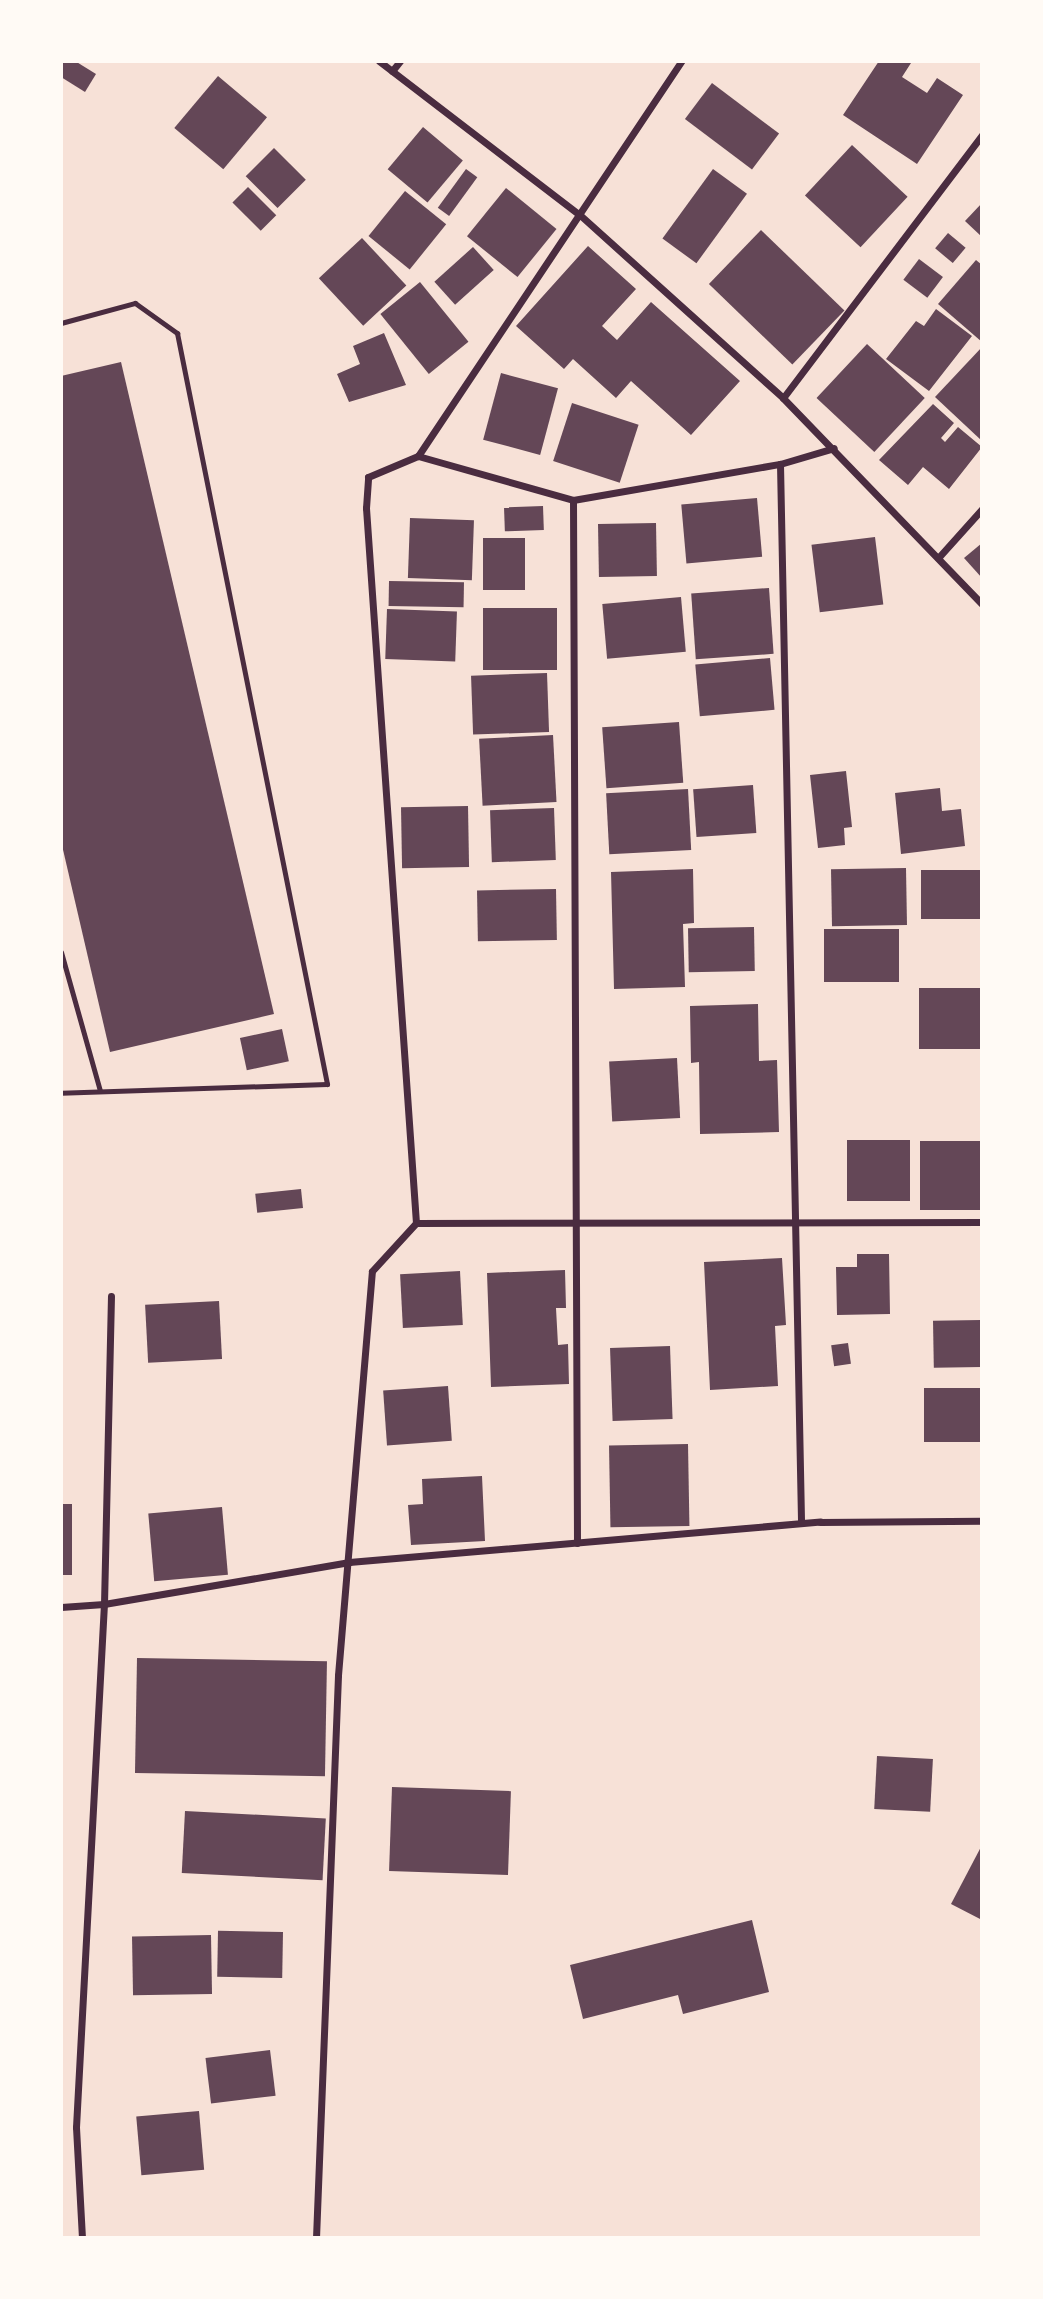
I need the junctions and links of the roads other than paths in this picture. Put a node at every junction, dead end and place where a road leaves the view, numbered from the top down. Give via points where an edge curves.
1 (379, 61) edge
2 (400, 61) edge
3 (681, 61) edge
4 (393, 71) junction
5 (982, 135) edge
6 (580, 215) junction
7 (61, 323) edge
8 (783, 398) junction
9 (834, 448) junction
10 (418, 456) junction
11 (780, 464) junction
12 (573, 500) junction
13 (982, 509) edge
14 (938, 558) junction
15 (982, 604) edge
16 (61, 951) edge
17 (100, 1091) junction
18 (61, 1093) edge
19 (574, 1220) junction
20 (794, 1221) junction
21 (982, 1222) edge
22 (416, 1223) junction
23 (111, 1296) dead end
24 (982, 1521) edge
25 (801, 1523) junction
26 (577, 1543) junction
27 (349, 1562) junction
28 (104, 1604) junction
29 (61, 1607) edge
30 (82, 2238) edge
31 (316, 2238) edge

1 - 4 street
2 - 4 street
3 - 6 street
4 - 6 street
5 - 8 street
6 - 8 street
6 - 10 street
7 - 17 lane via 135,303 177,333 327,1084
8 - 9 street
9 - 11 street
9 - 14 street
10 - 12 street
10 - 22 street via 368,477 366,508
11 - 12 street
11 - 20 street
12 - 19 street
13 - 14 street
14 - 15 street
16 - 17 lane
17 - 18 lane
19 - 20 street
19 - 22 street
19 - 26 street
20 - 21 street
20 - 25 street
22 - 27 street via 372,1270
23 - 28 street
24 - 25 street
25 - 26 street
26 - 27 street
27 - 28 street
27 - 31 street via 338,1675
28 - 29 street
28 - 30 street via 76,2127

